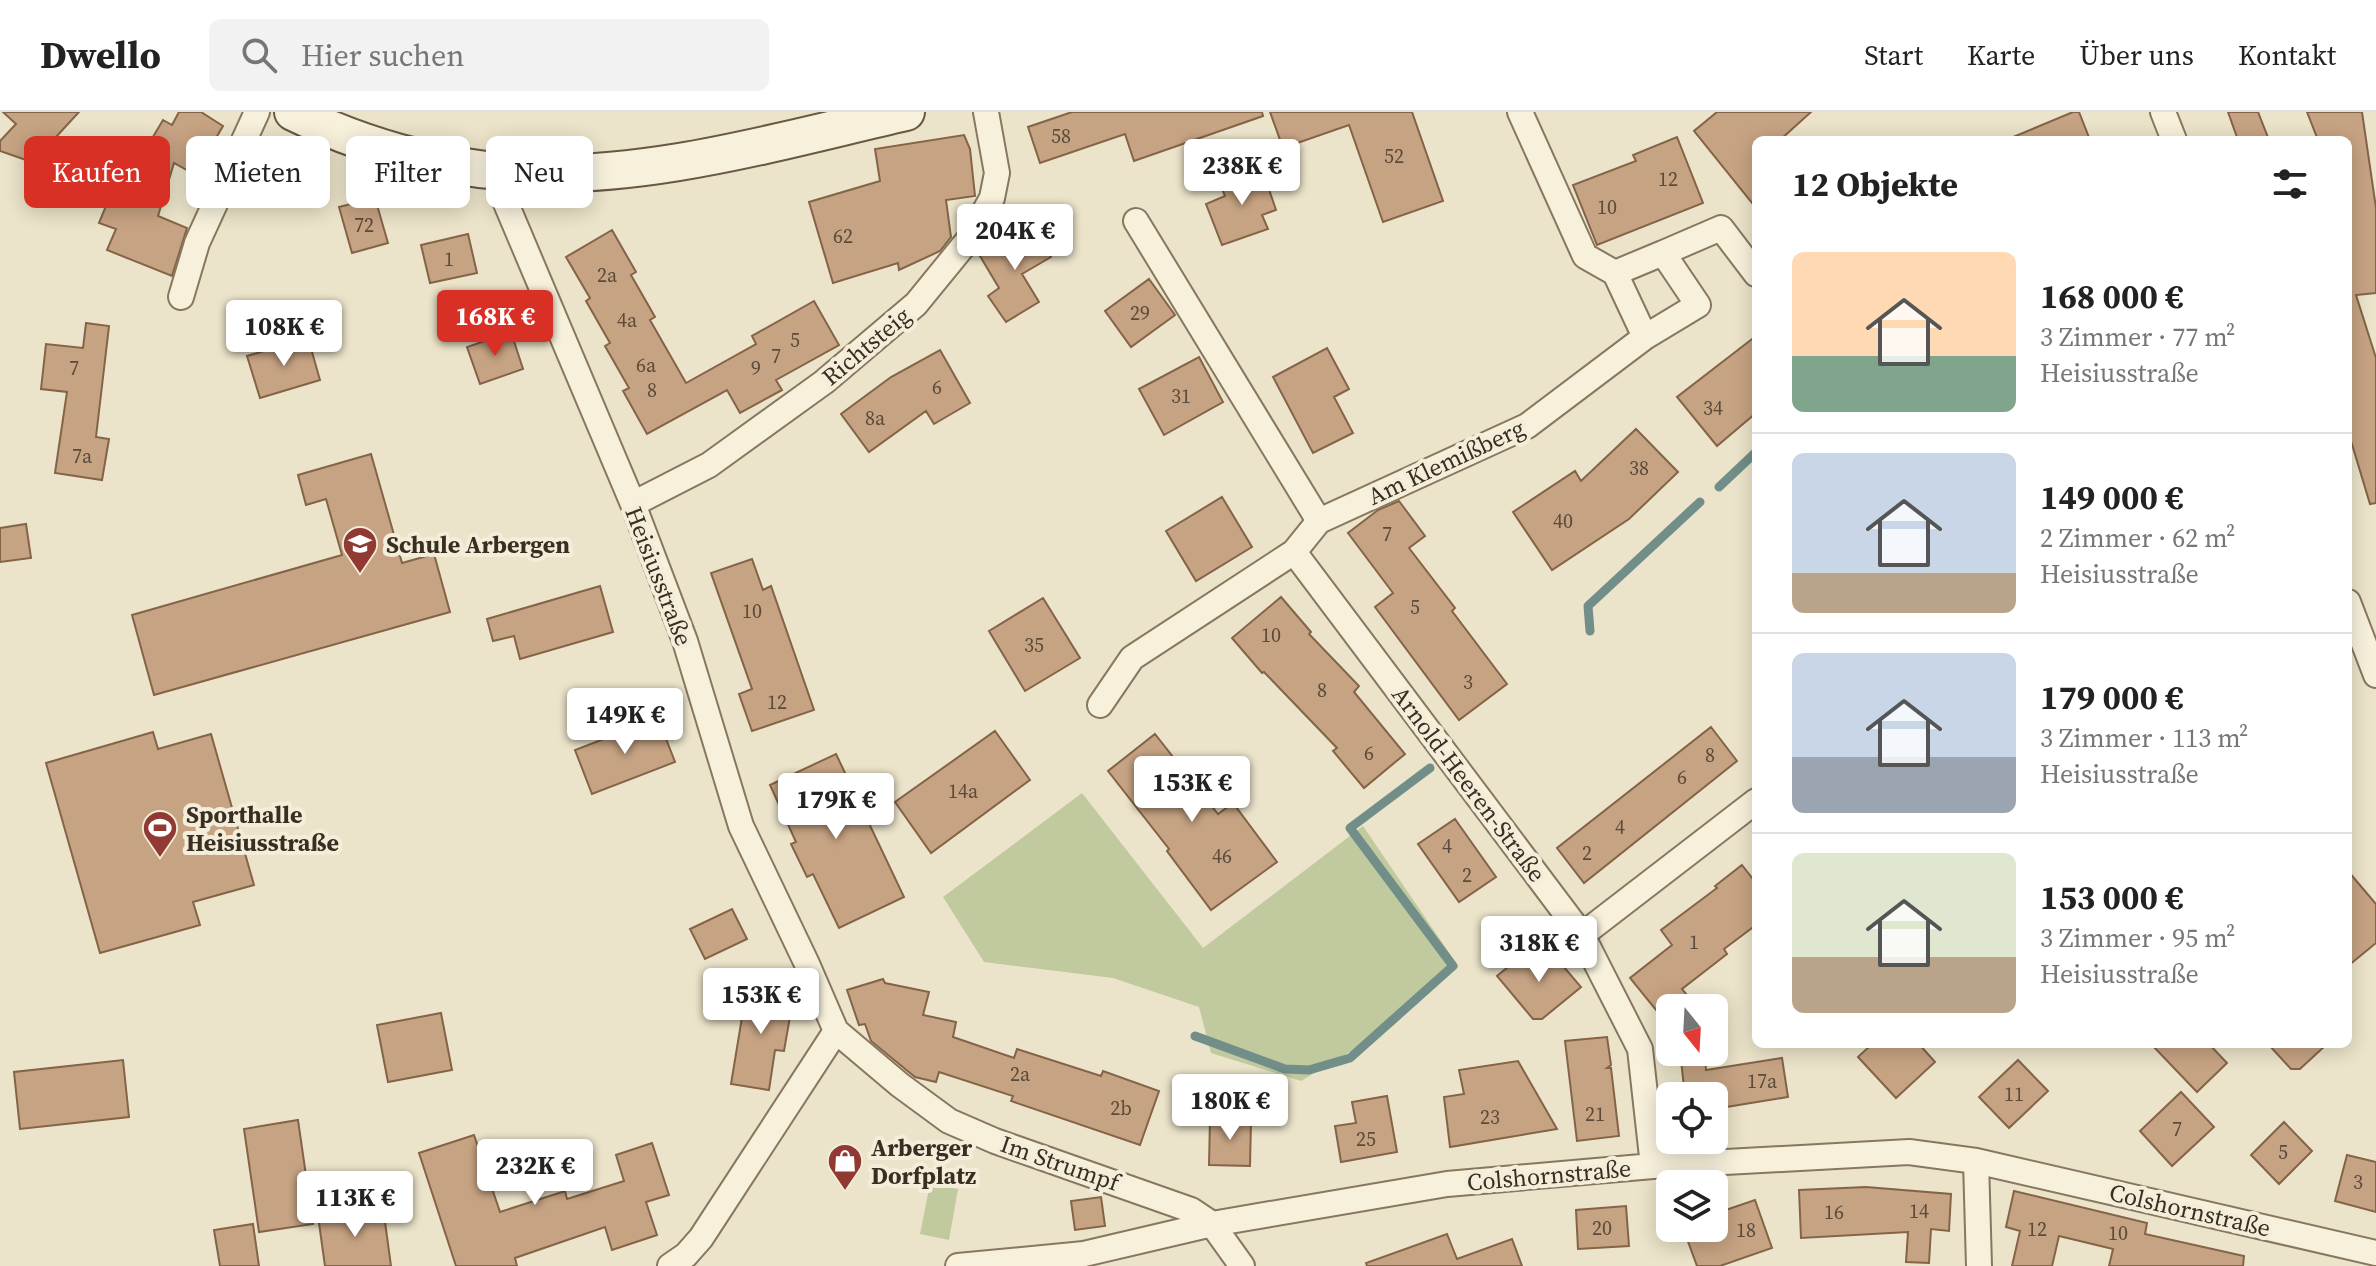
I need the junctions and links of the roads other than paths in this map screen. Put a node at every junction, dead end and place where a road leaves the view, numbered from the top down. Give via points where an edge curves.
1 (257, 112) edge
2 (293, 112) edge
3 (906, 112) edge
4 (986, 112) edge
5 (1520, 112) edge
6 (2163, 112) edge
7 (2172, 136) edge
8 (486, 169) edge
9 (593, 172) edge
10 (508, 208) edge
11 (1136, 221) dead end
12 (1663, 253) junction
13 (1752, 269) edge
14 (1615, 273) junction
15 (181, 297) dead end
16 (1645, 337) junction
17 (633, 504) junction
18 (1319, 521) junction
19 (1294, 552) junction
20 (2352, 612) edge
21 (2376, 675) edge
22 (1100, 705) dead end
23 (1752, 804) edge
24 (1582, 935) junction
25 (836, 1031) junction
26 (1976, 1161) junction
27 (1653, 1166) junction
28 (1212, 1224) junction
29 (2376, 1253) edge
30 (682, 1262) edge
31 (958, 1266) edge
32 (1242, 1266) edge
33 (1979, 1266) edge

1 - 15 street via 197,243
2 - 8 main road via 383,148
3 - 9 main road via 641,168
4 - 17 street, Richtsteig via 997,173 992,198 969,239 916,304 824,382 709,465
5 - 14 street via 1585,256
6 - 7 street
10 - 17 street, Heisiusstraße
11 - 18 street
12 - 13 street via 1721,228
12 - 14 street
12 - 16 street, Am Klemißberg via 1698,305
14 - 16 street
16 - 18 street, Am Klemißberg via 1527,426
17 - 25 street, Heisiusstraße via 685,641 741,826
18 - 19 street, Am Klemißberg
19 - 22 street, Am Klemißberg via 1132,658
19 - 24 street, Arnold-Heeren-Straße
20 - 21 street
23 - 24 street
24 - 27 street, Arnold-Heeren-Straße via 1640,1049
25 - 28 street, Im Strumpf via 949,1121 1191,1210
25 - 30 street
26 - 27 street, Colshornstraße via 1909,1152
26 - 29 street, Colshornstraße
26 - 33 street
27 - 28 street, Colshornstraße via 1447,1184
28 - 31 street, Colshornstraße via 1084,1254
28 - 32 street, Im Strumpf

